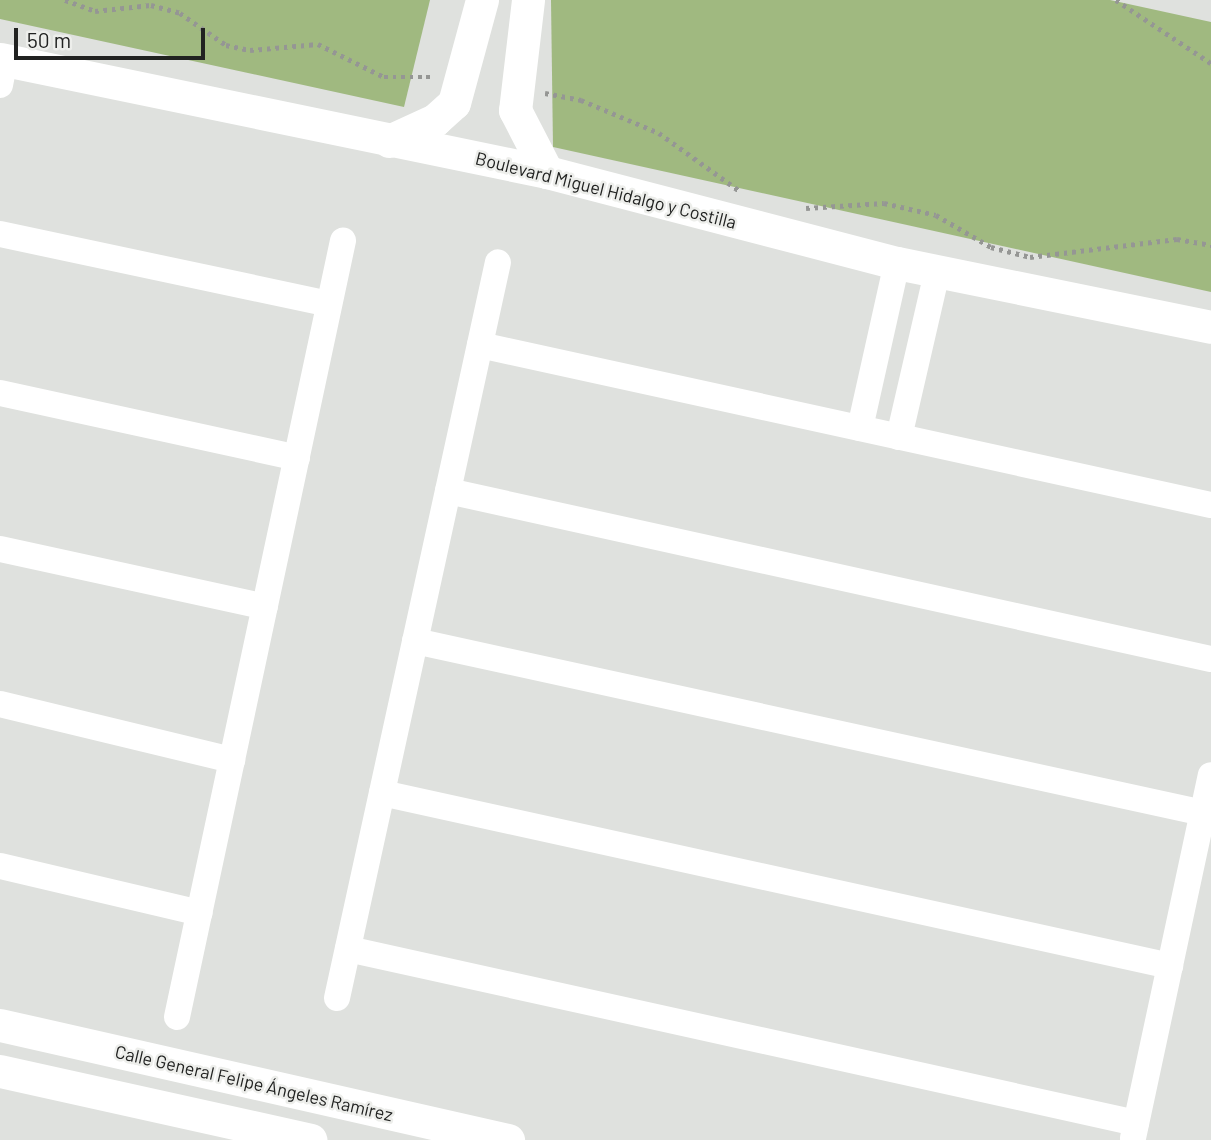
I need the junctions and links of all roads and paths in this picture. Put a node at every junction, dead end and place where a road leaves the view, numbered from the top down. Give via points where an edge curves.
1 (65, 0) edge
2 (482, 0) edge
3 (528, 0) edge
4 (1116, 0) edge
5 (1211, 63) edge
6 (2, 68) edge
7 (466, 76) junction
8 (514, 87) junction
9 (389, 141) junction
10 (547, 173) junction
11 (748, 197) dead end
12 (795, 209) dead end
13 (0, 234) edge
14 (343, 241) dead end
15 (1211, 245) edge
16 (498, 262) dead end
17 (897, 263) junction
18 (937, 272) junction
19 (329, 304) junction
20 (1211, 327) edge
21 (480, 345) junction
22 (0, 393) edge
23 (860, 428) junction
24 (899, 437) junction
25 (297, 458) junction
26 (448, 491) junction
27 (1211, 505) edge
28 (0, 549) edge
29 (265, 607) junction
30 (415, 640) junction
31 (1211, 659) edge
32 (0, 704) edge
33 (232, 760) junction
34 (1211, 775) edge
35 (382, 793) junction
36 (1203, 813) junction
37 (0, 866) edge
38 (200, 913) junction
39 (348, 949) junction
40 (1170, 966) junction
41 (337, 998) dead end
42 (177, 1017) dead end
43 (0, 1025) edge
44 (175, 1065) junction
45 (0, 1071) edge
46 (167, 1108) junction
47 (1134, 1131) edge
48 (310, 1140) edge
49 (508, 1140) edge

1 - 7 path via 95,11 151,5 170,10 226,45 250,50 296,44 339,49 384,77
2 - 7 street
3 - 8 street
4 - 5 path
6 - 9 street, Boulevard Miguel Hidalgo y Costilla
7 - 9 street via 454,103 435,120
8 - 10 street via 524,139
8 - 11 path via 580,100 659,133
9 - 10 street, Boulevard Miguel Hidalgo y Costilla
10 - 17 street, Boulevard Miguel Hidalgo y Costilla
12 - 15 path via 884,203 936,215 990,247 1030,257 1177,239
13 - 19 street
14 - 19 street
16 - 21 street
17 - 18 street, Boulevard Miguel Hidalgo y Costilla
17 - 23 street
18 - 20 street, Boulevard Miguel Hidalgo y Costilla
18 - 24 street
19 - 25 street
21 - 23 street
21 - 26 street
22 - 25 street
23 - 24 street
24 - 27 street
25 - 29 street
26 - 30 street
26 - 31 street
28 - 29 street
29 - 33 street
30 - 35 street
30 - 36 street
32 - 33 street
33 - 38 street
34 - 36 street
35 - 39 street
35 - 40 street
36 - 40 street
37 - 38 street
38 - 42 street
39 - 41 street
39 - 47 street
40 - 47 street
43 - 44 street, Calle General Felipe Ángeles Ramírez
44 - 46 street
44 - 49 street, Calle General Felipe Ángeles Ramírez
45 - 46 street
46 - 48 street

